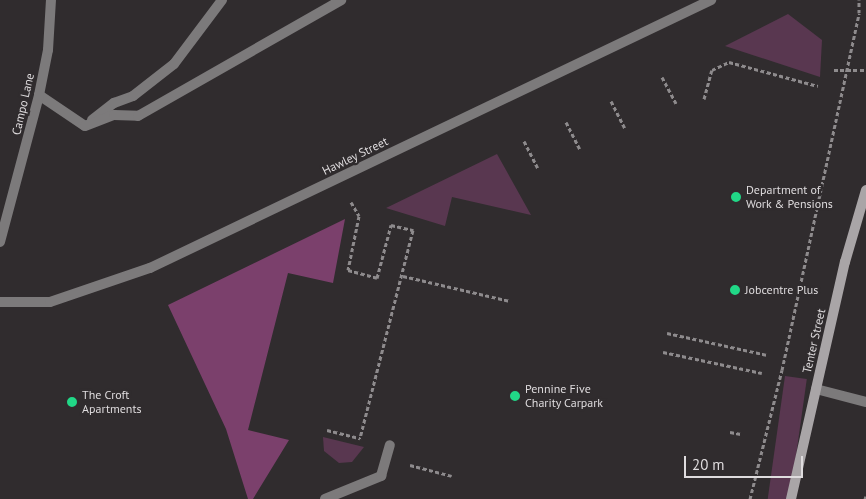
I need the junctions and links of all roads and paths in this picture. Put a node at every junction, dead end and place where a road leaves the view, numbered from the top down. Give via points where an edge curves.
1 (51, 0) edge
2 (222, 0) edge
3 (341, 0) edge
4 (712, 0) edge
5 (859, 0) edge
6 (834, 70) dead end
7 (846, 70) junction
8 (866, 70) edge
9 (662, 77) dead end
10 (818, 86) dead end
11 (39, 94) junction
12 (704, 99) dead end
13 (611, 101) dead end
14 (676, 103) dead end
15 (566, 122) dead end
16 (85, 126) junction
17 (625, 128) dead end
18 (524, 141) dead end
19 (580, 149) dead end
20 (538, 168) dead end
21 (866, 190) edge
22 (359, 216) dead end
23 (0, 242) edge
24 (402, 276) junction
25 (510, 301) dead end
26 (0, 302) edge
27 (667, 334) dead end
28 (663, 352) dead end
29 (767, 355) dead end
30 (762, 373) dead end
31 (816, 389) junction
32 (866, 402) edge
33 (326, 430) dead end
34 (730, 432) dead end
35 (741, 434) dead end
36 (360, 438) junction
37 (368, 439) dead end
38 (390, 444) dead end
39 (385, 459) junction
40 (452, 476) dead end
41 (325, 499) edge
42 (750, 499) edge
43 (791, 499) edge

1 - 11 street, Campo Lane via 48,50
2 - 16 street via 174,64 133,96 114,103
3 - 16 street via 138,116 114,115
4 - 26 street, Hawley Street via 150,268 50,302
5 - 7 path
6 - 7 path
7 - 8 path
7 - 42 path
9 - 14 path
10 - 12 path via 729,62 712,70
11 - 16 street
11 - 23 street, Campo Lane
13 - 17 path
15 - 19 path
18 - 20 path
21 - 31 main road, Tenter Street via 845,262
22 - 24 path via 348,270 377,278 391,225 413,230
24 - 25 path
24 - 36 path via 393,298
27 - 29 path
28 - 30 path
31 - 32 street
31 - 43 main road, Tenter Street
33 - 36 path
34 - 35 path
36 - 37 path
38 - 39 street
39 - 40 path
39 - 41 street via 381,476

